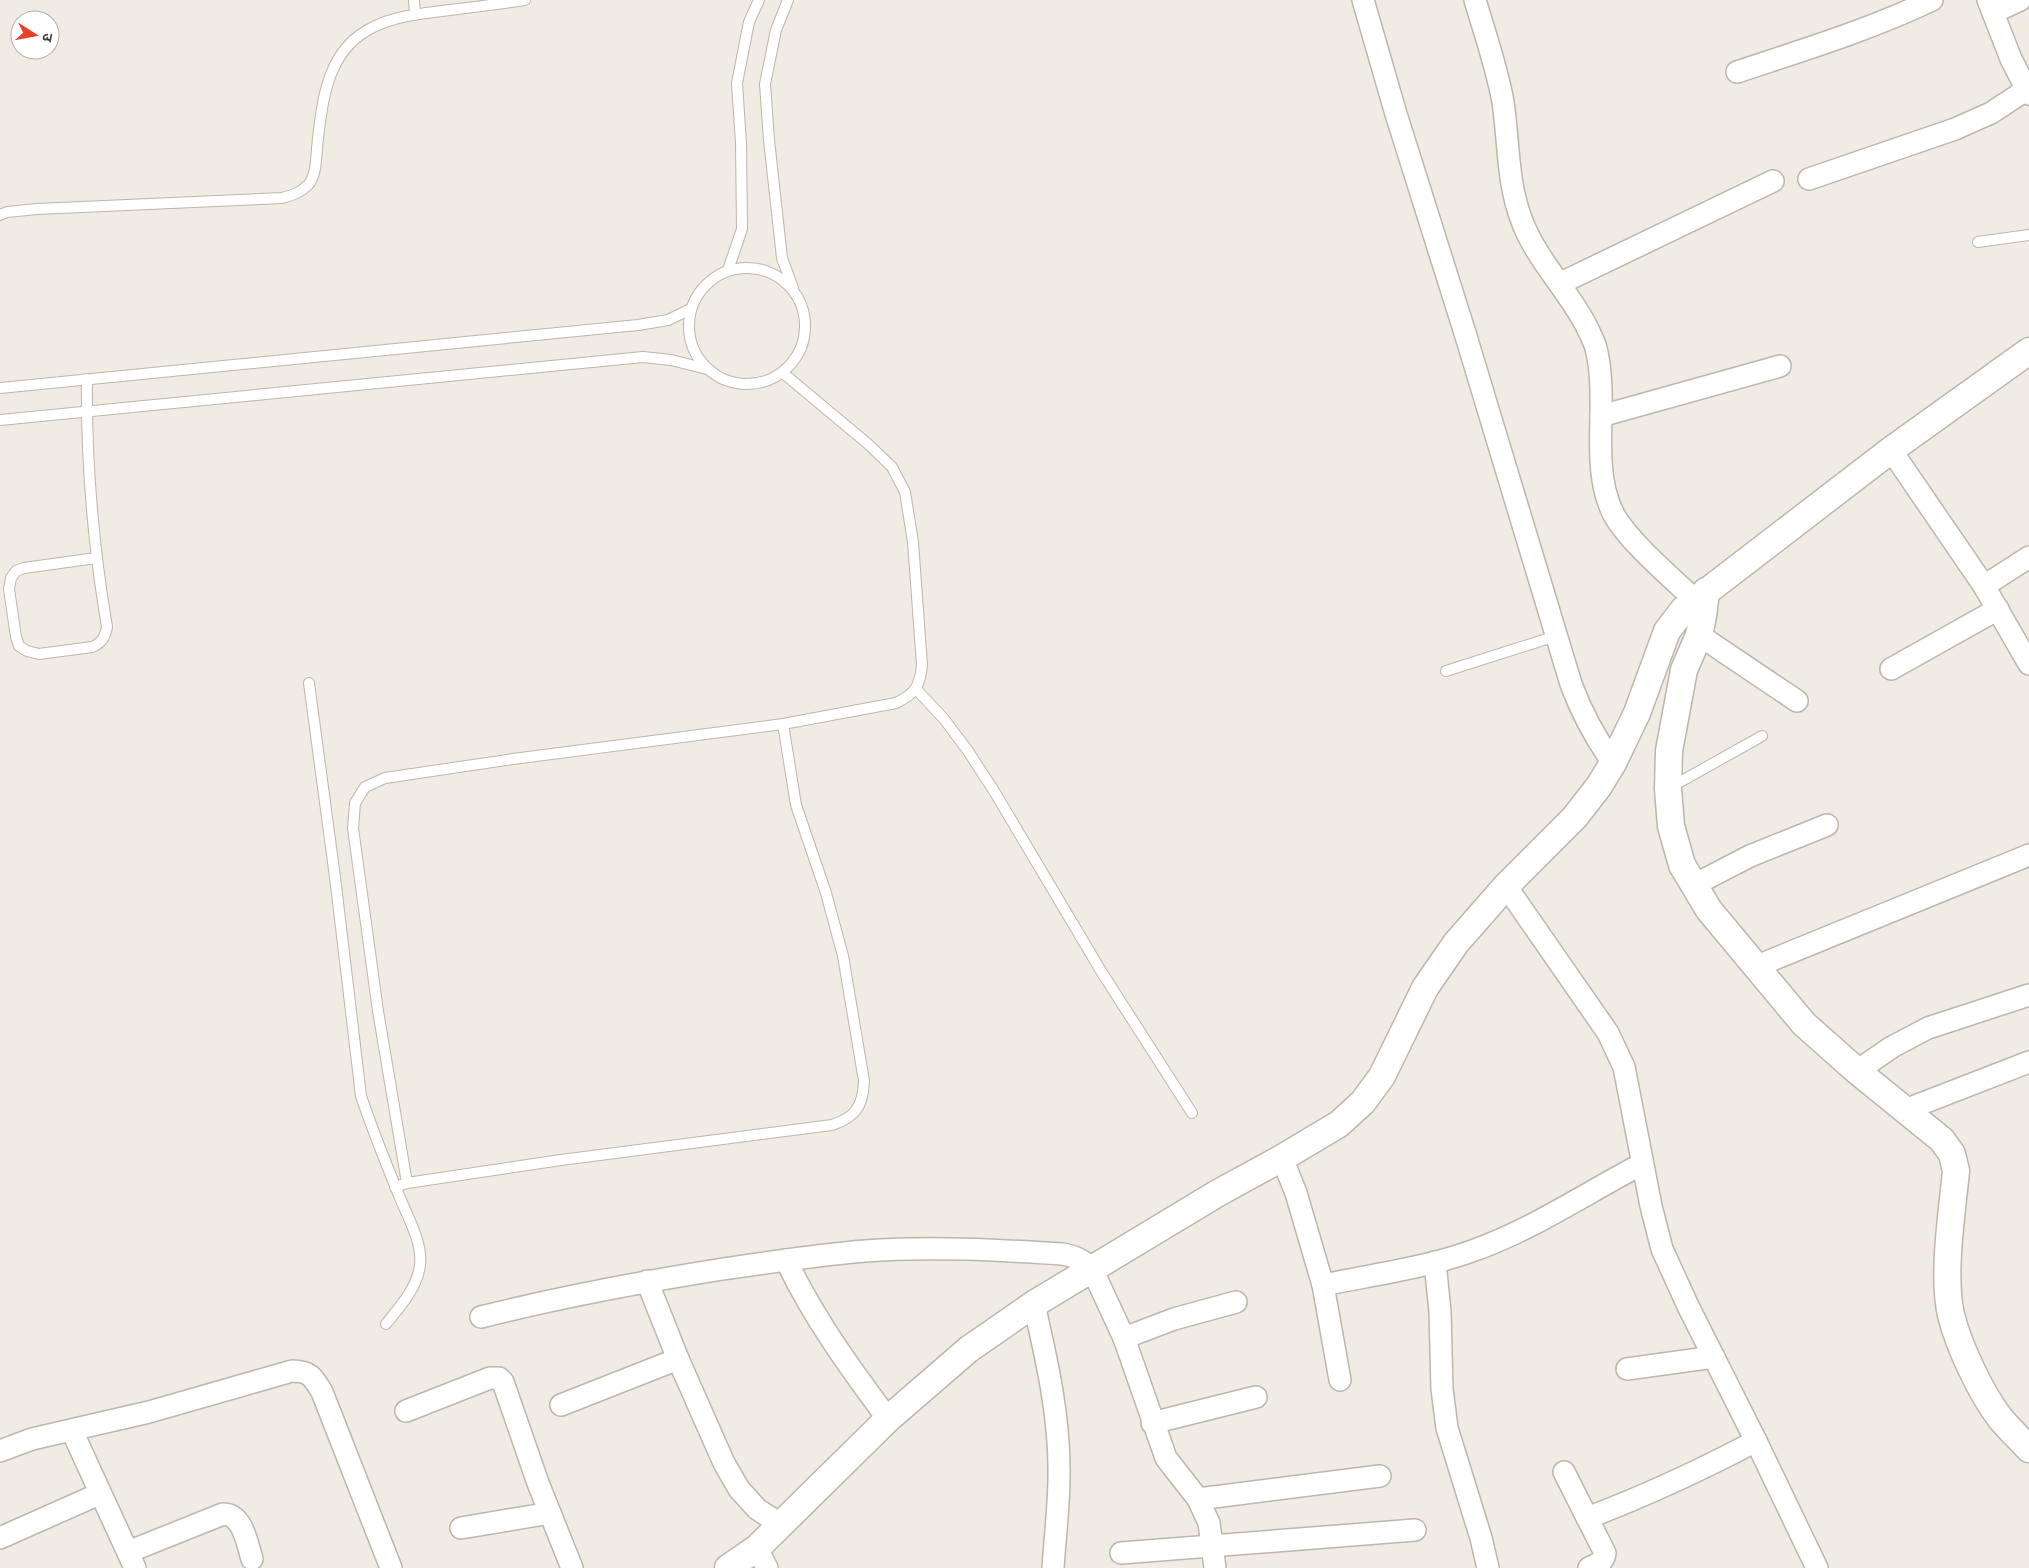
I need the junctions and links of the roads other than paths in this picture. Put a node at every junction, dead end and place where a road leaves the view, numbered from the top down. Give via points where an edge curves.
1 (414, 0) edge
2 (525, 0) edge
3 (758, 0) edge
4 (788, 0) edge
5 (1363, 0) edge
6 (1475, 0) edge
7 (1932, 0) edge
8 (2020, 0) edge
9 (1991, 6) edge
10 (416, 14) junction
11 (1737, 72) dead end
12 (2027, 92) edge
13 (1809, 179) dead end
14 (1773, 181) dead end
15 (0, 215) edge
16 (2029, 236) edge
17 (1978, 242) dead end
18 (728, 270) junction
19 (1560, 283) junction
20 (795, 293) junction
21 (691, 310) junction
22 (2029, 351) edge
23 (1780, 366) dead end
24 (707, 369) junction
25 (783, 373) junction
26 (87, 379) junction
27 (0, 388) edge
28 (87, 412) junction
29 (1601, 416) junction
30 (0, 420) edge
31 (1891, 450) junction
32 (2029, 557) edge
33 (96, 558) junction
34 (1984, 586) junction
35 (1701, 595) junction
36 (1998, 609) junction
37 (1698, 635) junction
38 (1556, 636) junction
39 (2029, 664) edge
40 (1891, 669) dead end
41 (1446, 671) dead end
42 (309, 683) dead end
43 (916, 689) junction
44 (1797, 701) dead end
45 (783, 724) junction
46 (1762, 736) dead end
47 (1613, 763) junction
48 (1668, 789) junction
49 (1827, 825) dead end
50 (2029, 855) edge
51 (1506, 886) junction
52 (1694, 886) junction
53 (1757, 966) junction
54 (2029, 995) edge
55 (2029, 1062) edge
56 (1857, 1071) junction
57 (1905, 1110) junction
58 (1192, 1113) dead end
59 (1282, 1158) junction
60 (1642, 1164) junction
61 (407, 1183) junction
62 (395, 1187) junction
63 (786, 1260) junction
64 (1435, 1262) junction
65 (1092, 1269) junction
66 (647, 1281) junction
67 (1323, 1285) junction
68 (1236, 1302) dead end
69 (1034, 1304) junction
70 (481, 1317) dead end
71 (386, 1324) dead end
72 (1124, 1338) junction
73 (1714, 1358) junction
74 (678, 1359) junction
75 (1627, 1369) dead end
76 (1340, 1380) dead end
77 (1256, 1397) dead end
78 (561, 1405) dead end
79 (406, 1411) dead end
80 (888, 1419) junction
81 (1152, 1423) junction
82 (72, 1431) junction
83 (1756, 1441) junction
84 (2029, 1449) edge
85 (0, 1451) edge
86 (1564, 1472) dead end
87 (1380, 1476) dead end
88 (99, 1494) junction
89 (1198, 1499) junction
90 (550, 1514) junction
91 (1587, 1518) junction
92 (782, 1525) junction
93 (461, 1528) dead end
94 (1415, 1530) dead end
95 (0, 1538) edge
96 (1211, 1547) junction
97 (1121, 1553) dead end
98 (762, 1558) edge
99 (252, 1559) dead end
100 (131, 1560) edge
101 (391, 1568) edge
102 (572, 1568) edge
103 (728, 1568) edge
104 (1053, 1568) edge
105 (1215, 1568) edge
106 (1488, 1568) edge
107 (1589, 1568) edge
108 (1817, 1568) edge

1 - 10 lane
2 - 10 lane
3 - 18 lane via 749,22 737,83 742,229
4 - 20 lane via 776,30 765,84 782,258
5 - 38 street
6 - 19 street via 1502,101 1510,182 1522,221 1537,252
7 - 11 street via 1851,33
8 - 9 street
9 - 12 street
10 - 15 lane via 386,21 360,35 342,54 330,78 322,106 314,169 309,183 297,194 282,198 37,209
12 - 13 street via 1955,129
14 - 19 street
16 - 17 lane
18 - 20 lane via 748,267 767,271 785,281
18 - 21 lane via 712,279 698,294
19 - 29 street via 1596,346 1602,384
20 - 25 lane via 805,319 804,340 797,358
21 - 24 lane via 688,330 694,353
21 - 26 lane via 668,320 638,325
22 - 31 street
23 - 29 street
24 - 25 lane via 733,384 750,385
24 - 28 lane via 643,357
25 - 43 lane via 892,467 905,492 913,542 922,664
26 - 27 lane
26 - 28 lane
28 - 30 lane
28 - 33 lane
29 - 35 street via 1604,489 1615,516 1638,544
31 - 34 street
31 - 35 street
32 - 34 street
33 - 33 lane via 107,627 100,644 39,654 19,646 9,589 16,571 37,565
34 - 36 street
35 - 37 street via 1703,616
35 - 47 street via 1684,609 1667,631 1637,712
36 - 39 street
36 - 40 street
37 - 44 street
37 - 48 street via 1684,670 1668,751
38 - 41 lane
38 - 47 street via 1583,715
42 - 62 lane via 361,1096
43 - 45 lane via 896,703
43 - 58 lane via 968,750 1101,971
45 - 61 lane via 385,778 365,787 355,803 353,828 378,1012
45 - 61 lane via 796,805 843,956 864,1081 864,1097 857,1110 846,1121 832,1125
46 - 48 lane
47 - 51 street via 1575,817
48 - 52 street via 1673,834 1682,865
49 - 52 street via 1750,856
50 - 53 street
51 - 59 street via 1456,943 1425,988 1382,1076 1363,1102 1339,1124
51 - 60 street via 1608,1033 1624,1067
52 - 53 street via 1709,910
53 - 56 street via 1804,1024
54 - 56 street via 1928,1028 1892,1046
55 - 57 street
56 - 57 street
57 - 84 street via 1942,1140 1952,1154 1956,1171 1948,1279 1951,1314 1960,1345 2000,1418
59 - 65 street
59 - 67 street
60 - 64 street via 1513,1234 1472,1252
60 - 73 street via 1662,1249
61 - 62 lane
62 - 71 lane via 417,1243 420,1264 414,1285
63 - 65 street via 866,1251 951,1248 1062,1254 1074,1256
63 - 66 street
63 - 80 street via 820,1324
64 - 67 street
64 - 106 street via 1446,1428
65 - 69 street
65 - 72 street
66 - 70 street
66 - 74 street
67 - 76 street
68 - 72 street via 1174,1319
69 - 80 street via 969,1349
69 - 104 street via 1048,1365 1060,1475
72 - 81 street
73 - 75 street
73 - 83 street
74 - 78 street
74 - 92 street via 724,1463 739,1489 757,1509
77 - 81 street
79 - 90 street via 490,1378 499,1378
80 - 92 street
81 - 89 street via 1166,1458
82 - 85 street via 32,1439
82 - 88 street
82 - 101 street via 304,1371 314,1378 322,1392
83 - 91 street via 1700,1471
83 - 108 street
86 - 91 street
87 - 89 street
88 - 95 street
88 - 100 street
89 - 96 street via 1209,1523
90 - 93 street
90 - 102 street
91 - 107 street via 1605,1553 1601,1562
92 - 98 street
94 - 96 street
96 - 97 street
96 - 105 street
98 - 103 street
99 - 100 street via 239,1522 234,1516 223,1514

